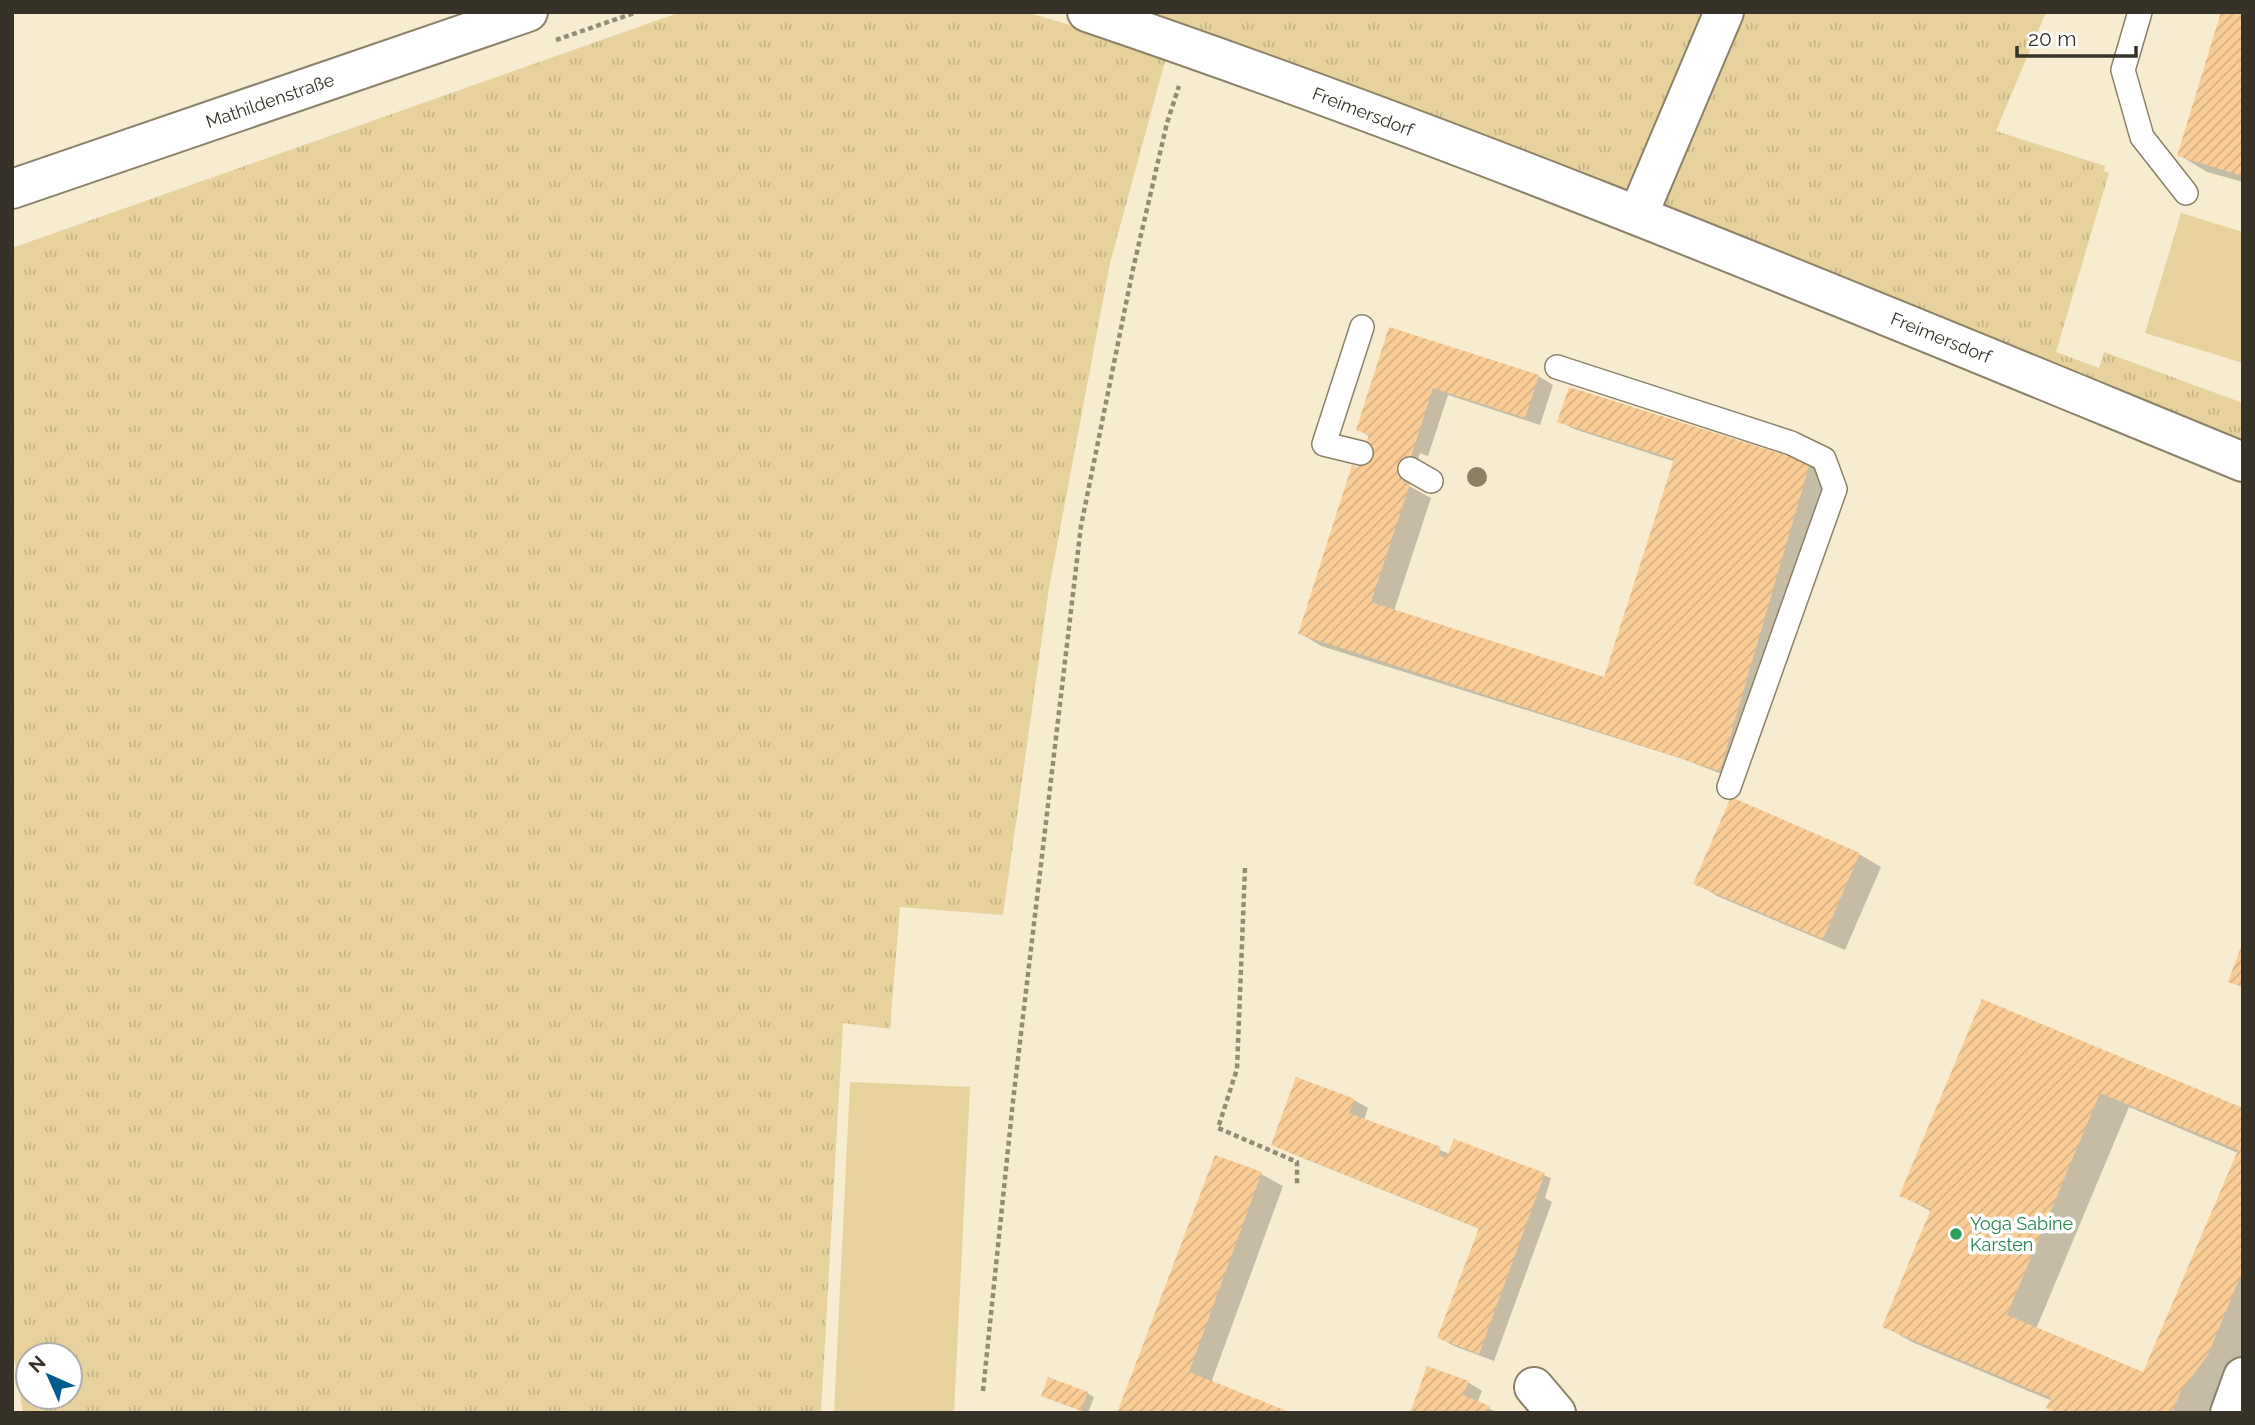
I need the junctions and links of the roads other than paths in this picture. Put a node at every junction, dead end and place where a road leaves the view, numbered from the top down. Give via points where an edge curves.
1 (528, 12) edge
2 (1087, 12) edge
3 (1724, 12) edge
4 (2140, 12) edge
5 (12, 189) edge
6 (2186, 193) dead end
7 (1638, 215) junction
8 (1362, 327) dead end
9 (1558, 368) dead end
10 (1360, 453) dead end
11 (2243, 462) edge
12 (1410, 469) dead end
13 (1430, 481) dead end
14 (1729, 787) dead end
15 (2243, 1377) edge
16 (2230, 1413) edge

1 - 5 street, Mathildenstraße
2 - 7 street, Freimersdorf
3 - 7 street
4 - 6 lane via 2123,70 2142,138
7 - 11 street, Freimersdorf
8 - 10 lane via 1324,444
9 - 14 lane via 1791,443 1824,459 1835,489
12 - 13 lane
15 - 16 street

